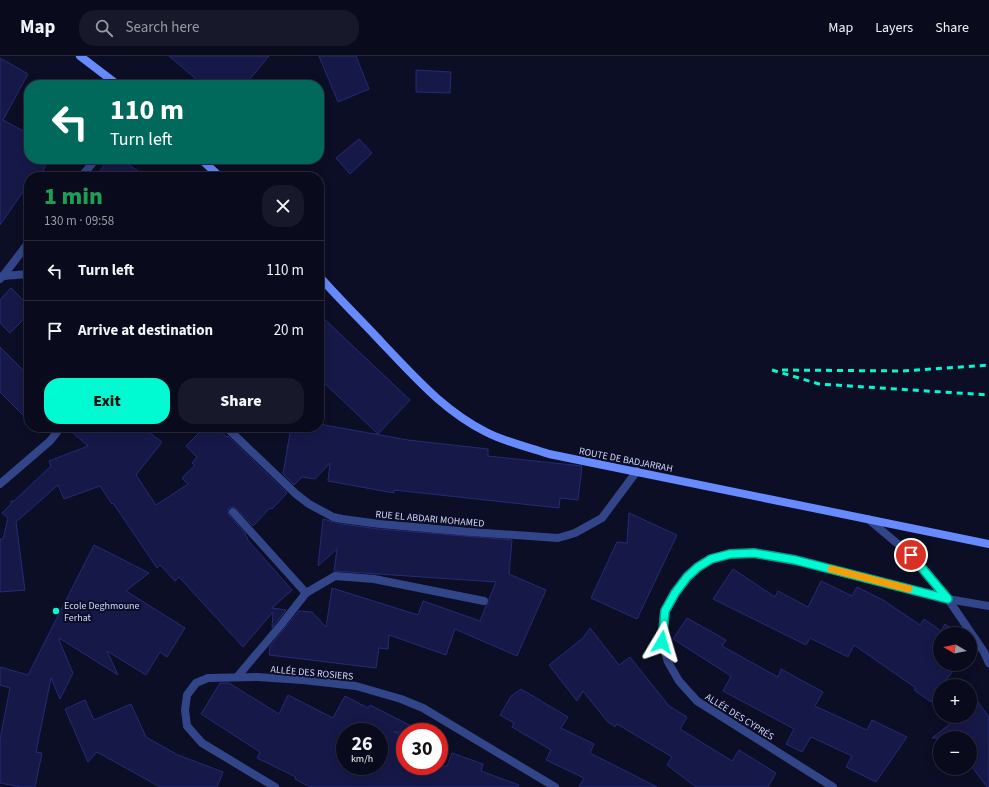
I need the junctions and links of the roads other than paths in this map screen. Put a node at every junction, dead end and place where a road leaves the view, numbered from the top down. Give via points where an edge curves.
1 (80, 56) edge
2 (111, 80) edge
3 (92, 164) edge
4 (206, 164) edge
5 (85, 172) edge
6 (215, 172) edge
7 (24, 248) edge
8 (24, 275) edge
9 (2, 277) edge
10 (324, 281) edge
11 (56, 432) edge
12 (231, 432) edge
13 (637, 471) junction
14 (0, 484) edge
15 (233, 512) dead end
16 (868, 519) junction
17 (989, 544) edge
18 (306, 593) junction
19 (948, 599) junction
20 (484, 601) dead end
21 (989, 606) edge
22 (989, 663) edge
23 (237, 677) junction
24 (275, 787) edge
25 (555, 787) edge
26 (833, 787) edge

1 - 2 main road
3 - 5 street
4 - 6 main road
7 - 9 street
8 - 9 street
10 - 13 main road, ROUTE DE BADJARRAH via 426,389 467,421 486,432 549,454
11 - 14 street
12 - 13 street, RUE EL ABDARI MOHAMED via 309,504 333,517 380,524 558,538 575,533 602,518
13 - 16 main road, ROUTE DE BADJARRAH
15 - 18 street
16 - 17 main road, ROUTE DE BADJARRAH
16 - 19 street via 911,555
18 - 20 street via 335,576 374,579
18 - 23 street
19 - 21 street, ALLÉE DES CYPRÉS
19 - 22 street
19 - 26 street, ALLÉE DES CYPRÉS via 795,560 754,553 730,554 711,559 687,577 675,593 665,611 662,642 668,662 679,681 697,701
23 - 24 street, ALLÉE DES ROSIERS via 208,678 196,683 187,695 187,726 202,743
23 - 25 street, ALLÉE DES ROSIERS via 356,686 401,699 423,708

